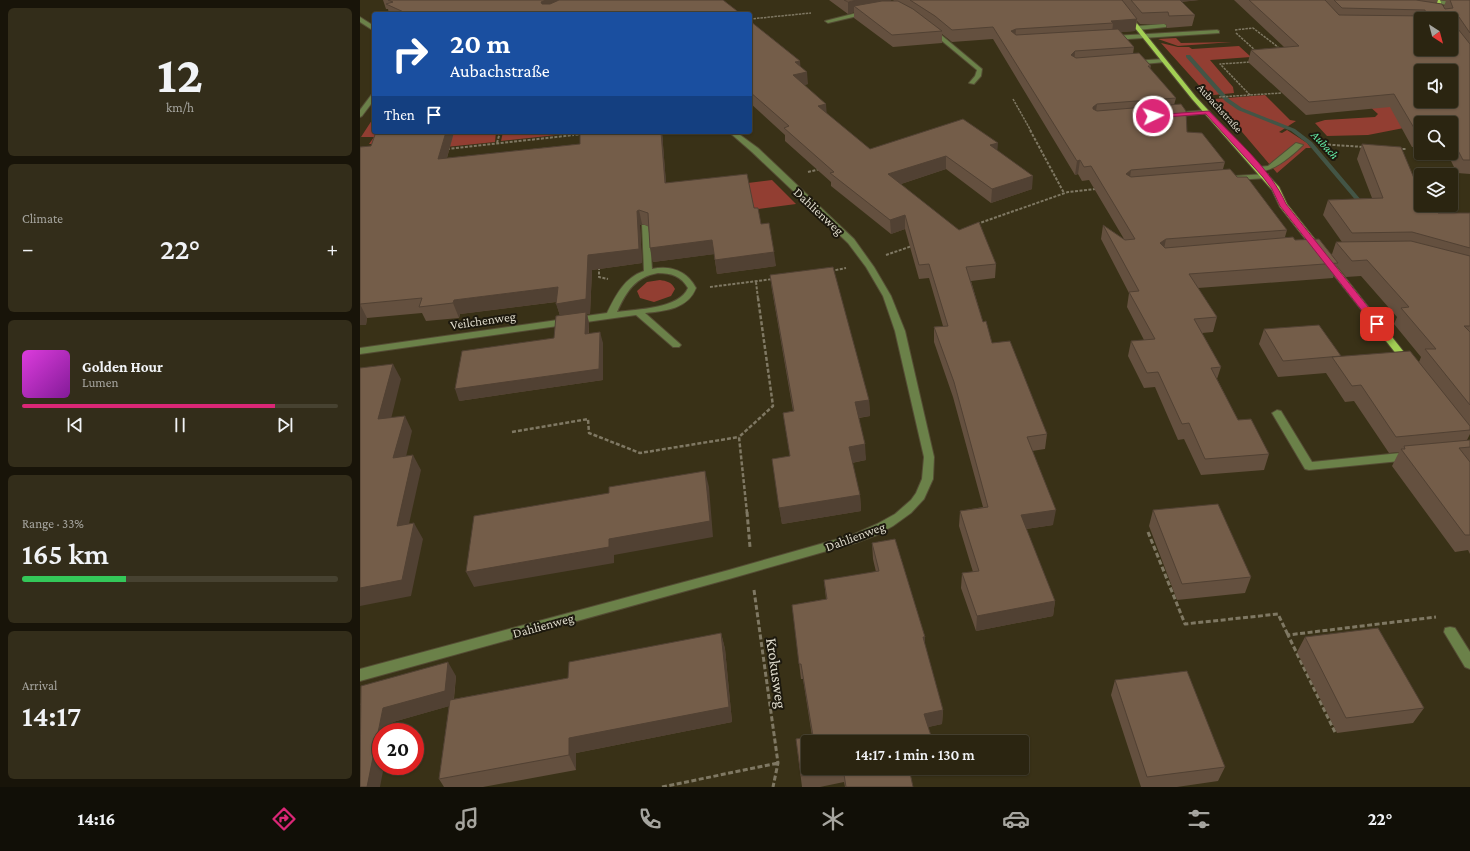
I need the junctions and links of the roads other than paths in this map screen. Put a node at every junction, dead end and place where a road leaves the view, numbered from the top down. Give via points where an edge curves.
1 (1111, 0) edge
2 (1438, 1) edge
3 (1470, 7) edge
4 (876, 11) edge
5 (1432, 11) edge
6 (1441, 12) joint
7 (360, 19) edge
8 (828, 21) dead end
9 (926, 26) edge
10 (1164, 26) edge
11 (372, 28) edge
12 (1138, 28) junction
13 (1217, 32) dead end
14 (1144, 36) junction
15 (1108, 38) edge
16 (1163, 61) junction
17 (1122, 64) edge
18 (972, 83) dead end
19 (372, 99) edge
20 (1207, 112) junction
21 (360, 115) edge
22 (1165, 115) edge
23 (735, 134) edge
24 (1299, 145) dead end
25 (1259, 169) junction
26 (1265, 176) junction
27 (1226, 179) edge
28 (645, 227) edge
29 (1303, 246) edge
30 (1318, 249) junction
31 (1334, 252) dead end
32 (648, 272) junction
33 (637, 311) junction
34 (611, 315) junction
35 (676, 345) dead end
36 (360, 351) edge
37 (1412, 369) edge
38 (1277, 413) dead end
39 (1417, 455) edge
40 (1450, 632) road end
41 (1470, 663) edge
42 (360, 675) edge

1 - 12 main road, Aubachstraße via 1121,7
2 - 3 street
2 - 6 main road
4 - 8 street
5 - 6 street
7 - 11 street
9 - 18 street via 980,70
10 - 12 street
12 - 14 main road, Aubachstraße
13 - 14 street
14 - 15 street
14 - 16 main road, Aubachstraße
16 - 17 street
16 - 20 main road, Aubachstraße
19 - 21 street
20 - 22 street
20 - 25 main road, Aubachstraße
23 - 42 street, Dahlienweg via 755,150 851,242 887,296 900,331 929,457 927,485 918,500 888,524 852,539
24 - 25 street via 1270,168
25 - 26 main road, Aubachstraße
26 - 27 street
26 - 30 main road, Aubachstraße via 1276,189 1283,205
28 - 32 street
29 - 30 street
30 - 31 street
30 - 37 main road, Aubachstraße
32 - 33 street, Veilchenweg via 677,272 687,278 692,288 688,296 672,306
32 - 34 street via 634,279 624,289
33 - 34 street, Veilchenweg
33 - 35 street
34 - 36 street, Veilchenweg
38 - 39 street via 1309,466
40 - 41 street

